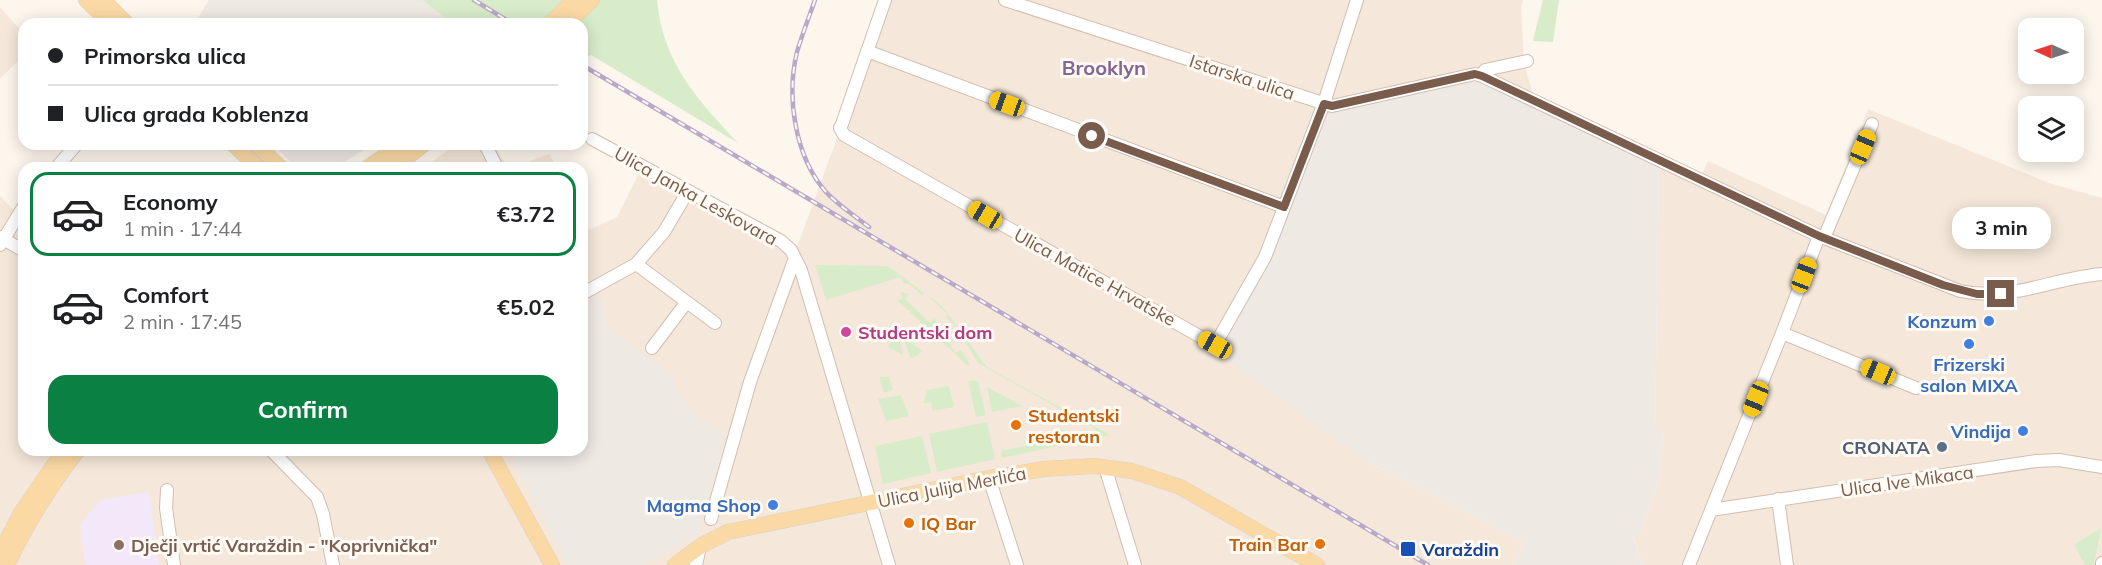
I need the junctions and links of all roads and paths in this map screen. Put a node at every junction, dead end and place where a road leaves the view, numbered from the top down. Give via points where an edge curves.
1 (86, 0) edge
2 (103, 0) edge
3 (574, 0) edge
4 (592, 0) edge
5 (885, 0) edge
6 (1005, 0) edge
7 (1357, 0) edge
8 (105, 18) edge
9 (121, 18) edge
10 (556, 18) edge
11 (573, 18) edge
12 (867, 51) junction
13 (1527, 61) dead end
14 (1482, 76) junction
15 (1324, 104) junction
16 (1872, 124) dead end
17 (592, 139) dead end
18 (72, 150) edge
19 (239, 150) edge
20 (262, 150) edge
21 (394, 150) edge
22 (416, 150) edge
23 (61, 162) edge
24 (252, 162) edge
25 (275, 162) edge
26 (376, 162) edge
27 (402, 162) edge
28 (688, 191) junction
29 (1284, 207) junction
30 (18, 215) edge
31 (1822, 237) junction
32 (1, 240) edge
33 (18, 248) edge
34 (795, 258) junction
35 (636, 264) junction
36 (2102, 274) edge
37 (588, 291) edge
38 (686, 303) junction
39 (715, 323) dead end
40 (1782, 333) junction
41 (652, 348) dead end
42 (1916, 388) dead end
43 (60, 456) edge
44 (73, 456) edge
45 (277, 456) edge
46 (492, 456) edge
47 (1105, 467) junction
48 (2102, 467) edge
49 (989, 478) junction
50 (167, 490) dead end
51 (1778, 499) junction
52 (871, 503) junction
53 (1711, 510) junction
54 (711, 519) dead end
55 (700, 547) junction
56 (0, 553) edge
57 (7, 565) edge
58 (174, 565) edge
59 (333, 565) edge
60 (552, 565) edge
61 (675, 565) edge
62 (696, 565) edge
63 (889, 565) edge
64 (1017, 565) edge
65 (1136, 565) edge
66 (1317, 565) edge
67 (1689, 565) edge
68 (1787, 565) edge

1 - 8 main road
2 - 9 main road
3 - 10 main road
4 - 11 main road
5 - 12 street
6 - 15 street, Istarska ulica
7 - 15 street
12 - 29 street
12 - 29 street, Ulica Matice Hrvatske via 840,128 842,132 1215,345 1264,257
13 - 14 street via 1485,70
14 - 15 street, Istarska ulica via 1475,74 1332,106
14 - 31 street
15 - 29 street
16 - 31 street
17 - 28 street, Ulica Janka Leskovara
18 - 23 street
19 - 24 main road
20 - 25 main road
21 - 26 main road
22 - 27 main road
28 - 34 street, Ulica Janka Leskovara via 781,241
28 - 35 street via 664,232
30 - 32 street
31 - 36 street via 1943,285 1977,294 2008,294 2068,278
31 - 40 street
32 - 33 street
34 - 52 street
34 - 54 street via 750,382
35 - 37 street
35 - 38 street
38 - 39 street
38 - 41 street
40 - 42 street
40 - 53 street
43 - 56 main road via 26,505
44 - 57 main road via 31,518
45 - 59 street via 317,497
46 - 60 main road
47 - 49 main road, Ulica Julija Merlića via 1054,468
47 - 65 street
47 - 66 main road, Ulica Julija Merlića via 1168,482
48 - 51 street, Ulica Ive Mikaca via 2059,460 2036,461
49 - 52 main road, Ulica Julija Merlića
49 - 64 street
50 - 58 street
51 - 53 street, Ulica Ive Mikaca
51 - 68 street
52 - 55 main road, Ulica Julija Merlića via 728,532
52 - 63 street
53 - 67 street
55 - 61 main road, Ulica Julija Merlića
55 - 62 street

